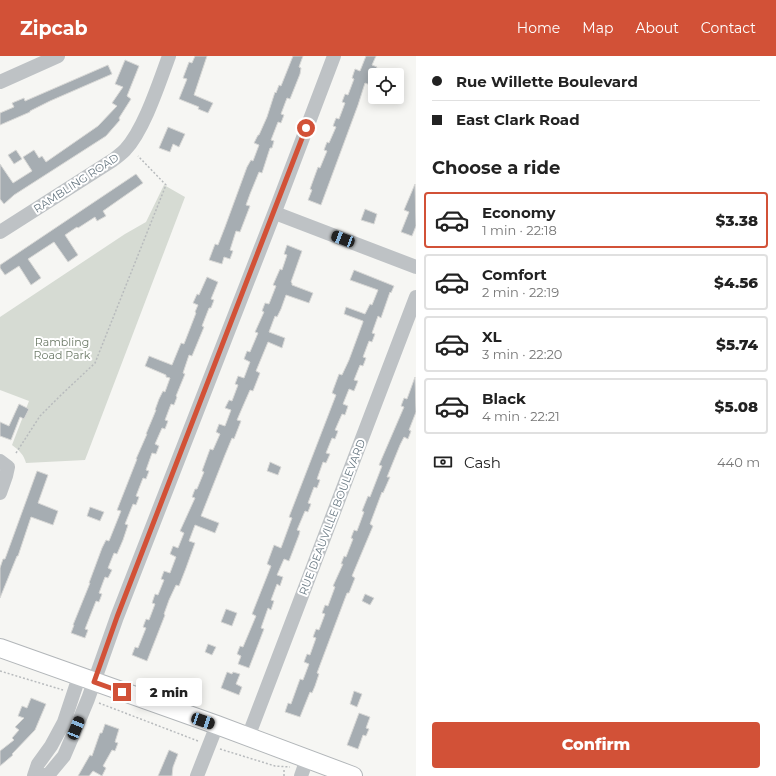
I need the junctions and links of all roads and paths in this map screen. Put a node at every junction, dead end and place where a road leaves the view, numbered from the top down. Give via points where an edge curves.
1 (58, 56) edge
2 (169, 56) edge
3 (334, 56) edge
4 (0, 82) edge
5 (138, 156) dead end
6 (274, 213) junction
7 (0, 232) edge
8 (416, 267) edge
9 (416, 297) edge
10 (16, 453) dead end
11 (0, 461) edge
12 (0, 493) edge
13 (0, 648) edge
14 (0, 670) edge
15 (84, 688) junction
16 (217, 726) junction
17 (248, 737) junction
18 (209, 746) junction
19 (284, 768) junction
20 (304, 769) edge
21 (34, 776) edge
22 (41, 776) edge
23 (197, 776) edge
24 (284, 776) edge
25 (353, 776) edge

1 - 4 street
2 - 7 street, RAMBLING ROAD via 145,118 125,150
3 - 6 street
5 - 10 path via 166,185 95,364 40,416
6 - 8 street
6 - 15 street via 117,617
9 - 17 street, RUE DEAUVILLE BOULEVARD
11 - 12 street via 8,467
13 - 15 main road
14 - 15 path
15 - 16 main road
15 - 18 path
15 - 21 street via 38,764
15 - 22 street via 64,756 49,774
16 - 17 main road
16 - 18 street
17 - 20 main road
18 - 19 path
18 - 23 street
19 - 20 path
19 - 24 path
20 - 25 main road

